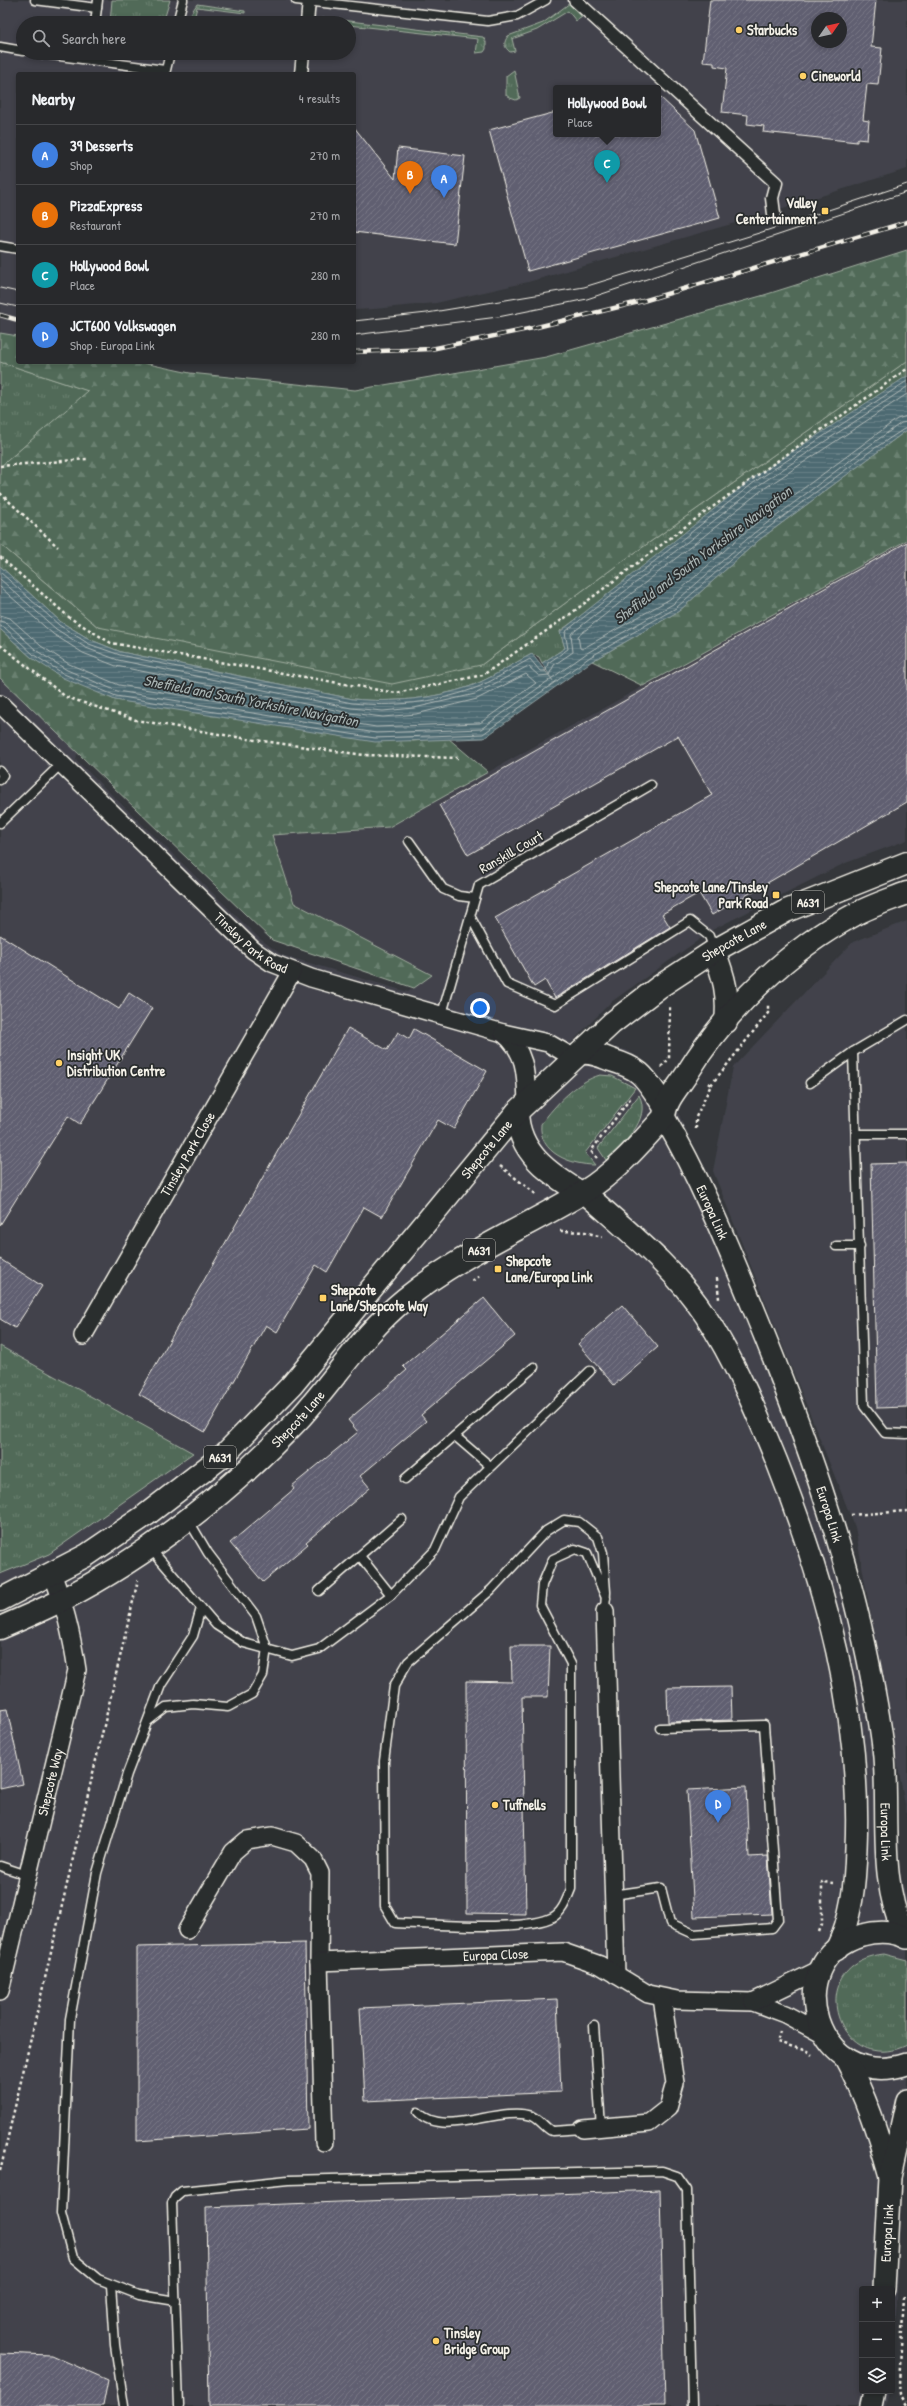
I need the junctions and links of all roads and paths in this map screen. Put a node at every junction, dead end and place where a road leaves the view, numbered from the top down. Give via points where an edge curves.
1 (35, 0) edge
2 (183, 0) edge
3 (296, 0) edge
4 (546, 0) edge
5 (575, 0) edge
6 (309, 1) edge
7 (98, 4) edge
8 (96, 16) edge
9 (179, 16) edge
10 (308, 16) edge
11 (0, 47) edge
12 (16, 50) edge
13 (90, 60) edge
14 (168, 60) edge
15 (302, 60) edge
16 (105, 62) joint
17 (165, 72) edge
18 (301, 72) edge
19 (774, 214) dead end
20 (0, 246) edge
21 (16, 249) edge
22 (907, 369) edge
23 (88, 459) dead end
24 (0, 466) edge
25 (0, 493) edge
26 (58, 547) dead end
27 (0, 557) edge
28 (0, 645) edge
29 (0, 704) edge
30 (458, 758) dead end
31 (61, 764) junction
32 (0, 771) edge
33 (0, 780) edge
34 (651, 785) dead end
35 (0, 823) edge
36 (410, 841) dead end
37 (900, 865) edge
38 (906, 893) edge
39 (475, 898) junction
40 (470, 916) junction
41 (714, 951) junction
42 (292, 972) junction
43 (769, 976) junction
44 (659, 987) junction
45 (442, 1014) junction
46 (907, 1020) edge
47 (726, 1022) junction
48 (503, 1033) junction
49 (853, 1052) junction
50 (578, 1055) junction
51 (669, 1059) dead end
52 (810, 1083) dead end
53 (711, 1085) dead end
54 (522, 1107) junction
55 (665, 1112) junction
56 (856, 1134) junction
57 (907, 1134) edge
58 (582, 1192) junction
59 (558, 1231) dead end
60 (585, 1232) dead end
61 (836, 1246) dead end
62 (860, 1246) junction
63 (83, 1336) dead end
64 (316, 1357) junction
65 (534, 1368) dead end
66 (590, 1371) dead end
67 (337, 1372) junction
68 (907, 1434) edge
69 (455, 1436) junction
70 (490, 1466) junction
71 (405, 1479) dead end
72 (907, 1512) edge
73 (146, 1515) junction
74 (188, 1518) junction
75 (402, 1519) dead end
76 (832, 1520) junction
77 (144, 1551) junction
78 (360, 1556) junction
79 (52, 1574) junction
80 (319, 1591) dead end
81 (391, 1595) junction
82 (0, 1600) edge
83 (62, 1600) junction
84 (605, 1604) junction
85 (201, 1608) junction
86 (0, 1628) edge
87 (267, 1648) junction
88 (147, 1722) junction
89 (660, 1728) dead end
90 (0, 1866) edge
91 (28, 1875) junction
92 (613, 1895) junction
93 (187, 1930) dead end
94 (906, 1937) edge
95 (836, 1950) junction
96 (319, 1962) junction
97 (821, 1969) junction
98 (616, 1975) junction
99 (0, 1991) edge
100 (662, 1998) junction
101 (753, 2002) junction
102 (785, 2015) junction
103 (594, 2026) dead end
104 (822, 2034) junction
105 (845, 2058) junction
106 (818, 2060) dead end
107 (907, 2064) edge
108 (907, 2100) edge
109 (418, 2112) dead end
110 (601, 2128) junction
111 (583, 2129) joint
112 (324, 2142) dead end
113 (0, 2171) edge
114 (890, 2177) junction
115 (112, 2285) junction
116 (884, 2286) edge
117 (905, 2292) dead end
118 (176, 2301) junction
119 (873, 2394) edge
120 (907, 2405) edge
121 (124, 2406) edge
122 (179, 2406) edge
123 (692, 2406) edge
124 (871, 2406) edge

1 - 7 lane
2 - 9 lane
3 - 6 lane
4 - 6 lane via 524,13 495,21
5 - 19 street via 776,183 772,198
6 - 10 street
7 - 8 lane
11 - 12 lane
13 - 16 lane
14 - 17 lane
15 - 18 street
16 - 17 lane
20 - 21 lane
22 - 27 path via 690,523 569,615 483,675 396,693 111,642 70,618
23 - 24 path
25 - 26 path
28 - 30 path via 66,697 136,720 364,755
29 - 31 street, Tinsley Park Road
31 - 35 lane
31 - 42 street, Tinsley Park Road via 248,946 272,963
32 - 33 lane via 3,775
34 - 39 lane, Ranskill Court via 479,885
36 - 39 lane via 444,889 458,896
37 - 38 highway
37 - 41 highway, Shepcote Lane / A631 via 786,911
38 - 43 highway, Shepcote Lane / A631 via 854,914 809,942
39 - 40 lane, Ranskill Court
40 - 41 lane via 507,984 555,1005 690,921 708,936
40 - 45 lane, Ranskill Court
41 - 44 highway, Shepcote Lane / A631
41 - 47 highway via 724,977 728,1001
42 - 45 street, Tinsley Park Road
42 - 63 street, Tinsley Park Close
43 - 47 highway, Shepcote Lane / A631
43 - 53 path via 768,1013
44 - 50 highway, Shepcote Lane / A631 via 612,1023
44 - 51 path via 670,1001
45 - 48 street, Tinsley Park Road
46 - 49 lane
47 - 55 highway, Shepcote Lane / A631 via 696,1057
48 - 50 street via 548,1043
48 - 54 street, Tinsley Park Road via 516,1046 524,1062
49 - 52 lane
49 - 56 lane
50 - 54 highway, Shepcote Lane
50 - 55 highway via 590,1052 633,1067 641,1073
54 - 58 highway, Shepcote Lane via 520,1133 536,1162
54 - 64 highway, Shepcote Lane / A631
55 - 58 highway, Shepcote Lane via 620,1165
55 - 76 street, Europa Link via 737,1268 779,1370
56 - 57 lane
56 - 62 lane
58 - 67 highway, Shepcote Lane / A631 via 534,1222 456,1262 427,1282 385,1318
58 - 95 street, Europa Link via 652,1252 685,1288 704,1314 756,1410 790,1496 837,1650 853,1755 858,1809 855,1876 846,1929
59 - 60 path
61 - 62 lane
62 - 68 lane via 864,1406 885,1433
64 - 67 highway
64 - 73 highway, Shepcote Lane / A631 via 225,1454
65 - 69 lane
66 - 70 lane
67 - 74 highway, Shepcote Lane / A631 via 300,1418 257,1462
69 - 70 lane
69 - 71 lane
70 - 81 lane via 460,1497 436,1550
72 - 76 path via 845,1515
73 - 74 highway via 170,1511
73 - 77 highway
73 - 79 highway, Shepcote Lane / A631 via 87,1555
74 - 77 highway, Shepcote Lane / A631
74 - 87 lane via 208,1553 256,1616
75 - 78 lane
76 - 94 street, Europa Link via 858,1622 880,1727 884,1758 889,1887 895,1912
77 - 83 highway, Shepcote Lane / A631
77 - 85 lane
77 - 113 path
78 - 80 lane
78 - 81 lane
79 - 82 highway, Shepcote Lane / A631
79 - 83 street, Shepcote Way
81 - 87 lane via 319,1649 292,1656
83 - 86 highway, Shepcote Lane / A631
83 - 91 street, Shepcote Way via 73,1638 77,1670
84 - 84 lane via 587,1553 575,1549 553,1559 542,1585 540,1605 571,1664 571,1889 565,1905 554,1916 528,1925 395,1923 385,1906 384,1761 394,1686 408,1662 491,1590 546,1531 564,1520 579,1522 598,1537 603,1553
84 - 92 street
85 - 87 lane via 216,1625 244,1643
85 - 88 lane via 193,1636 162,1685
87 - 88 lane via 263,1675 252,1694 228,1707 193,1704 166,1707
88 - 115 lane via 127,1774 97,1873 70,2019 61,2213 73,2258 98,2279
89 - 92 lane via 764,1725 778,1920 772,1928 694,1934 670,1923 661,1888
90 - 91 lane
91 - 99 street, Shepcote Way
92 - 98 street
93 - 96 street via 233,1852 247,1840 272,1836 296,1843 313,1859 320,1873
94 - 95 street via 893,1933 869,1934 852,1940
95 - 97 street
96 - 98 street, Europa Close via 563,1952 586,1959
96 - 112 street
97 - 101 street, Europa Close
97 - 104 street via 815,1985 814,2001 816,2018
98 - 100 street, Europa Close via 633,1986
100 - 101 street, Europa Close
100 - 110 street via 675,2083 668,2108 649,2123
101 - 102 street, Europa Close
102 - 104 street, Europa Close
102 - 106 path via 777,2042 807,2051
103 - 110 lane
104 - 105 street
105 - 107 street via 870,2068 884,2069
105 - 114 street, Europa Link via 875,2122
108 - 114 street, Europa Link
109 - 111 lane via 432,2122 508,2115 531,2116 552,2131
110 - 111 street
114 - 116 street, Europa Link
115 - 118 lane via 139,2295
115 - 121 lane
117 - 120 path via 899,2384 900,2394
118 - 122 lane
118 - 123 lane via 172,2203 180,2192 188,2189 288,2180 670,2172 681,2179 687,2190
119 - 124 street

